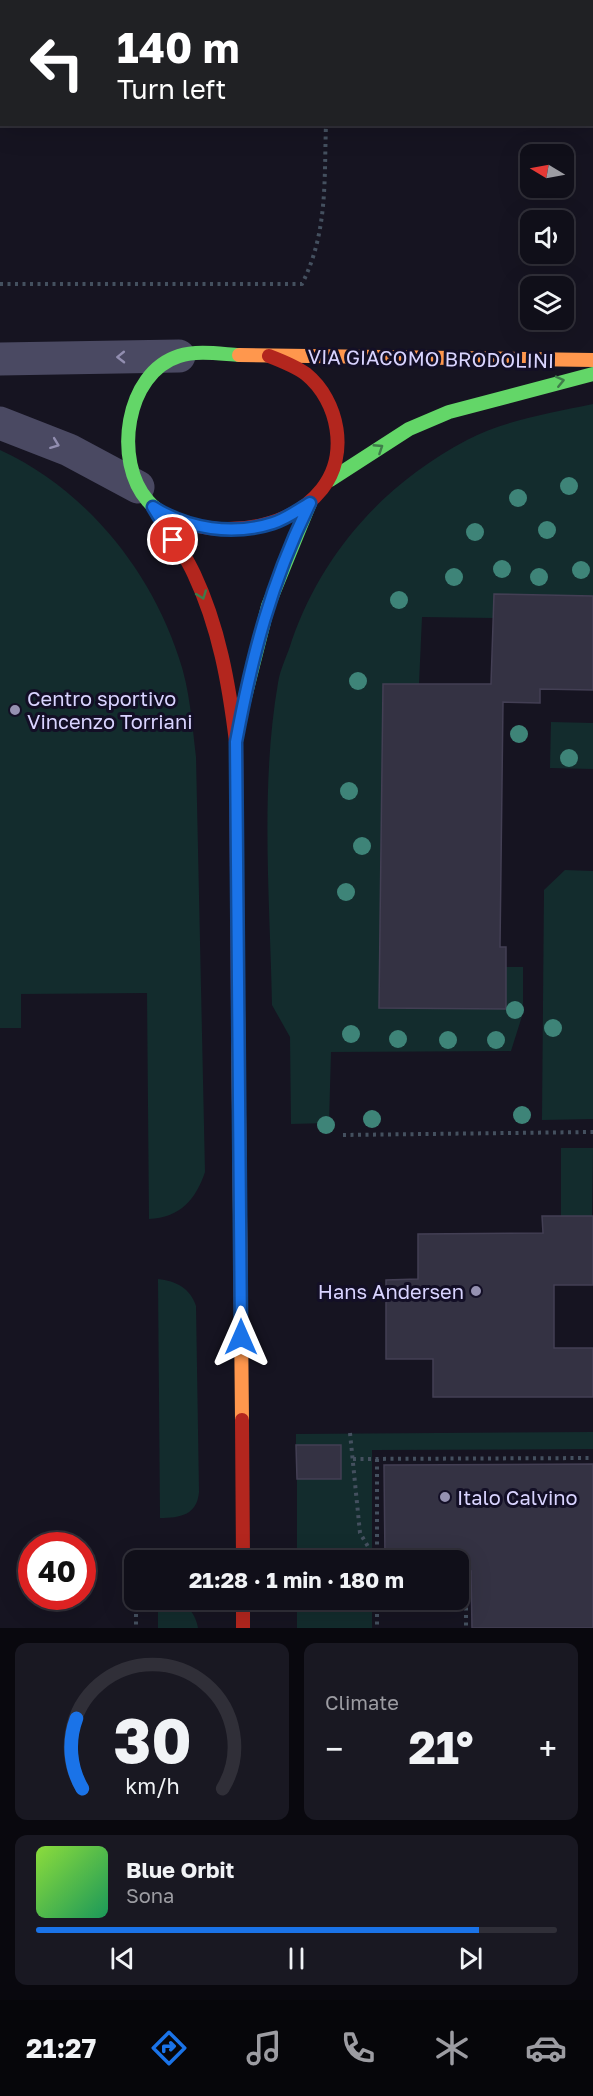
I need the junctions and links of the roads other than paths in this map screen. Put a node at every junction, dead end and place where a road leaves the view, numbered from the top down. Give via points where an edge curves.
1 (179, 356) junction
2 (269, 356) junction
3 (0, 359) edge
4 (593, 360) edge
5 (593, 374) edge
6 (0, 423) edge
7 (330, 480) junction
8 (146, 497) junction
9 (310, 503) junction
10 (236, 742) junction
11 (243, 1550) edge
12 (243, 1610) edge
13 (243, 1628) edge

1 - 2 street
1 -> 3 street
1 - 8 street via 156,372 139,394 127,438 128,457
2 - 4 street, VIA GIACOMO BRODOLINI
2 - 7 street via 308,376 328,400 338,436
7 -> 5 street, VIA GIACOMO BRODOLINI via 410,429 449,412
6 -> 8 street via 69,450
7 - 9 street
8 - 9 street via 188,525 230,529 275,523
8 -> 10 street via 194,574 222,648
9 - 10 street via 280,566 267,605
10 - 11 street
12 - 13 street

